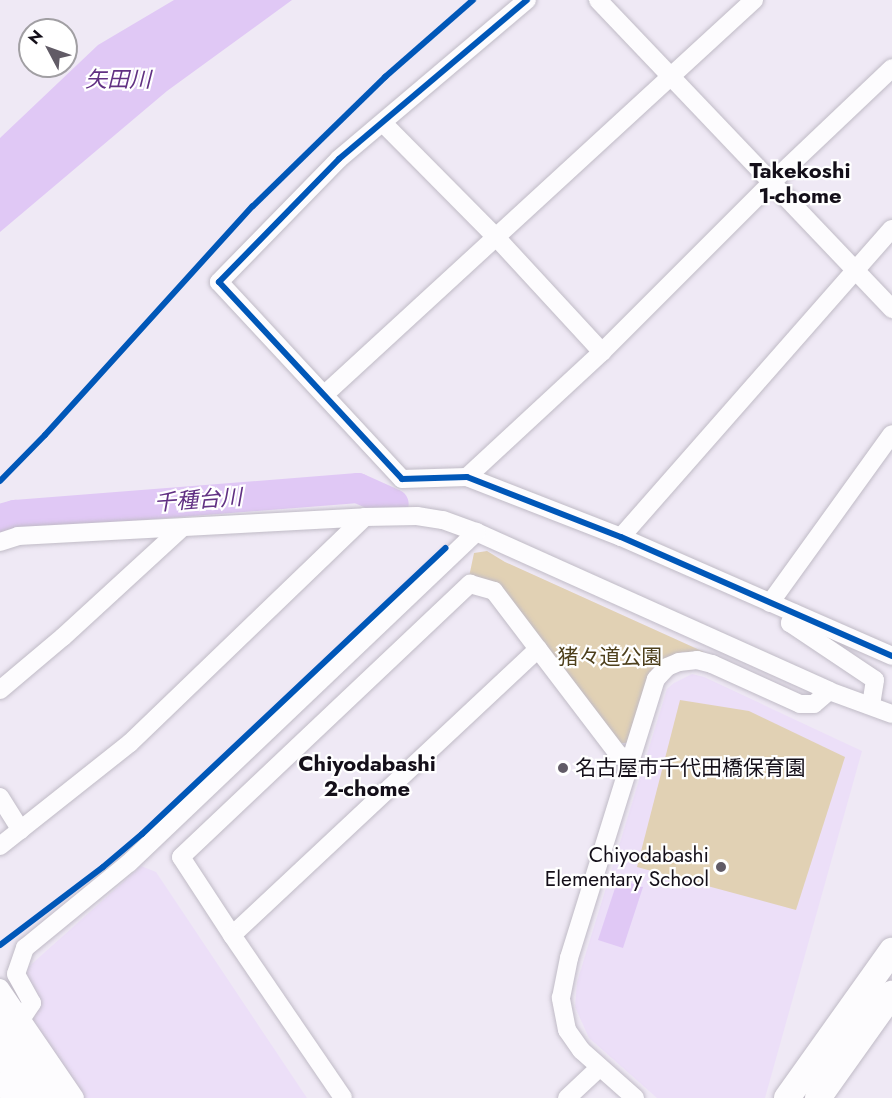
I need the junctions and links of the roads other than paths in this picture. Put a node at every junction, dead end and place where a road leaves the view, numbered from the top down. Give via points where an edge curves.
1 (526, 0) edge
2 (598, 0) edge
3 (754, 0) edge
4 (892, 69) edge
5 (669, 76) junction
6 (383, 123) junction
7 (771, 183) junction
8 (892, 229) edge
9 (495, 236) junction
10 (855, 270) junction
11 (892, 309) edge
12 (602, 352) junction
13 (324, 395) junction
14 (892, 434) edge
15 (467, 477) junction
16 (365, 517) junction
17 (182, 528) junction
18 (476, 532) junction
19 (621, 537) junction
20 (0, 542) edge
21 (770, 603) junction
22 (794, 613) junction
23 (538, 649) junction
24 (892, 656) edge
25 (0, 690) edge
26 (829, 692) junction
27 (872, 705) junction
28 (892, 714) edge
29 (630, 761) junction
30 (0, 797) edge
31 (21, 830) junction
32 (0, 846) edge
33 (232, 935) junction
34 (892, 951) edge
35 (0, 988) edge
36 (892, 994) edge
37 (11, 1016) edge
38 (0, 1049) edge
39 (599, 1068) junction
40 (0, 1081) edge
41 (11, 1098) edge
42 (33, 1098) edge
43 (57, 1098) edge
44 (75, 1098) edge
45 (343, 1098) edge
46 (567, 1098) edge
47 (635, 1098) edge
48 (787, 1098) edge
49 (818, 1098) edge

1 - 6 street
2 - 5 street
3 - 5 street
4 - 7 street
5 - 7 street
5 - 9 street
6 - 9 street
6 - 13 street via 339,159 219,282
7 - 10 street
7 - 12 street
8 - 10 street
9 - 12 street
9 - 13 street
10 - 11 street
10 - 19 street
12 - 15 street
13 - 15 street via 402,479
14 - 21 street
15 - 19 street
16 - 17 street
16 - 18 street via 417,516
16 - 31 street via 130,743
17 - 20 street via 18,536
17 - 25 street
18 - 26 street
18 - 37 street via 129,862 25,948 16,974 32,1003
19 - 21 street
21 - 22 street
22 - 24 street
22 - 27 street via 790,623 875,680
23 - 29 street via 618,754
23 - 33 street
23 - 33 street via 494,591 470,584 181,857
26 - 27 street
26 - 29 street via 814,704 800,704 712,664 697,660 679,662 667,667 656,679
27 - 28 street
29 - 39 street via 569,958 561,998 567,1030
30 - 31 street
31 - 32 street
33 - 45 street
34 - 48 main road
35 - 37 street
36 - 49 main road
37 - 43 main road
37 - 44 street
38 - 42 main road
39 - 46 street
39 - 47 street
40 - 41 street

